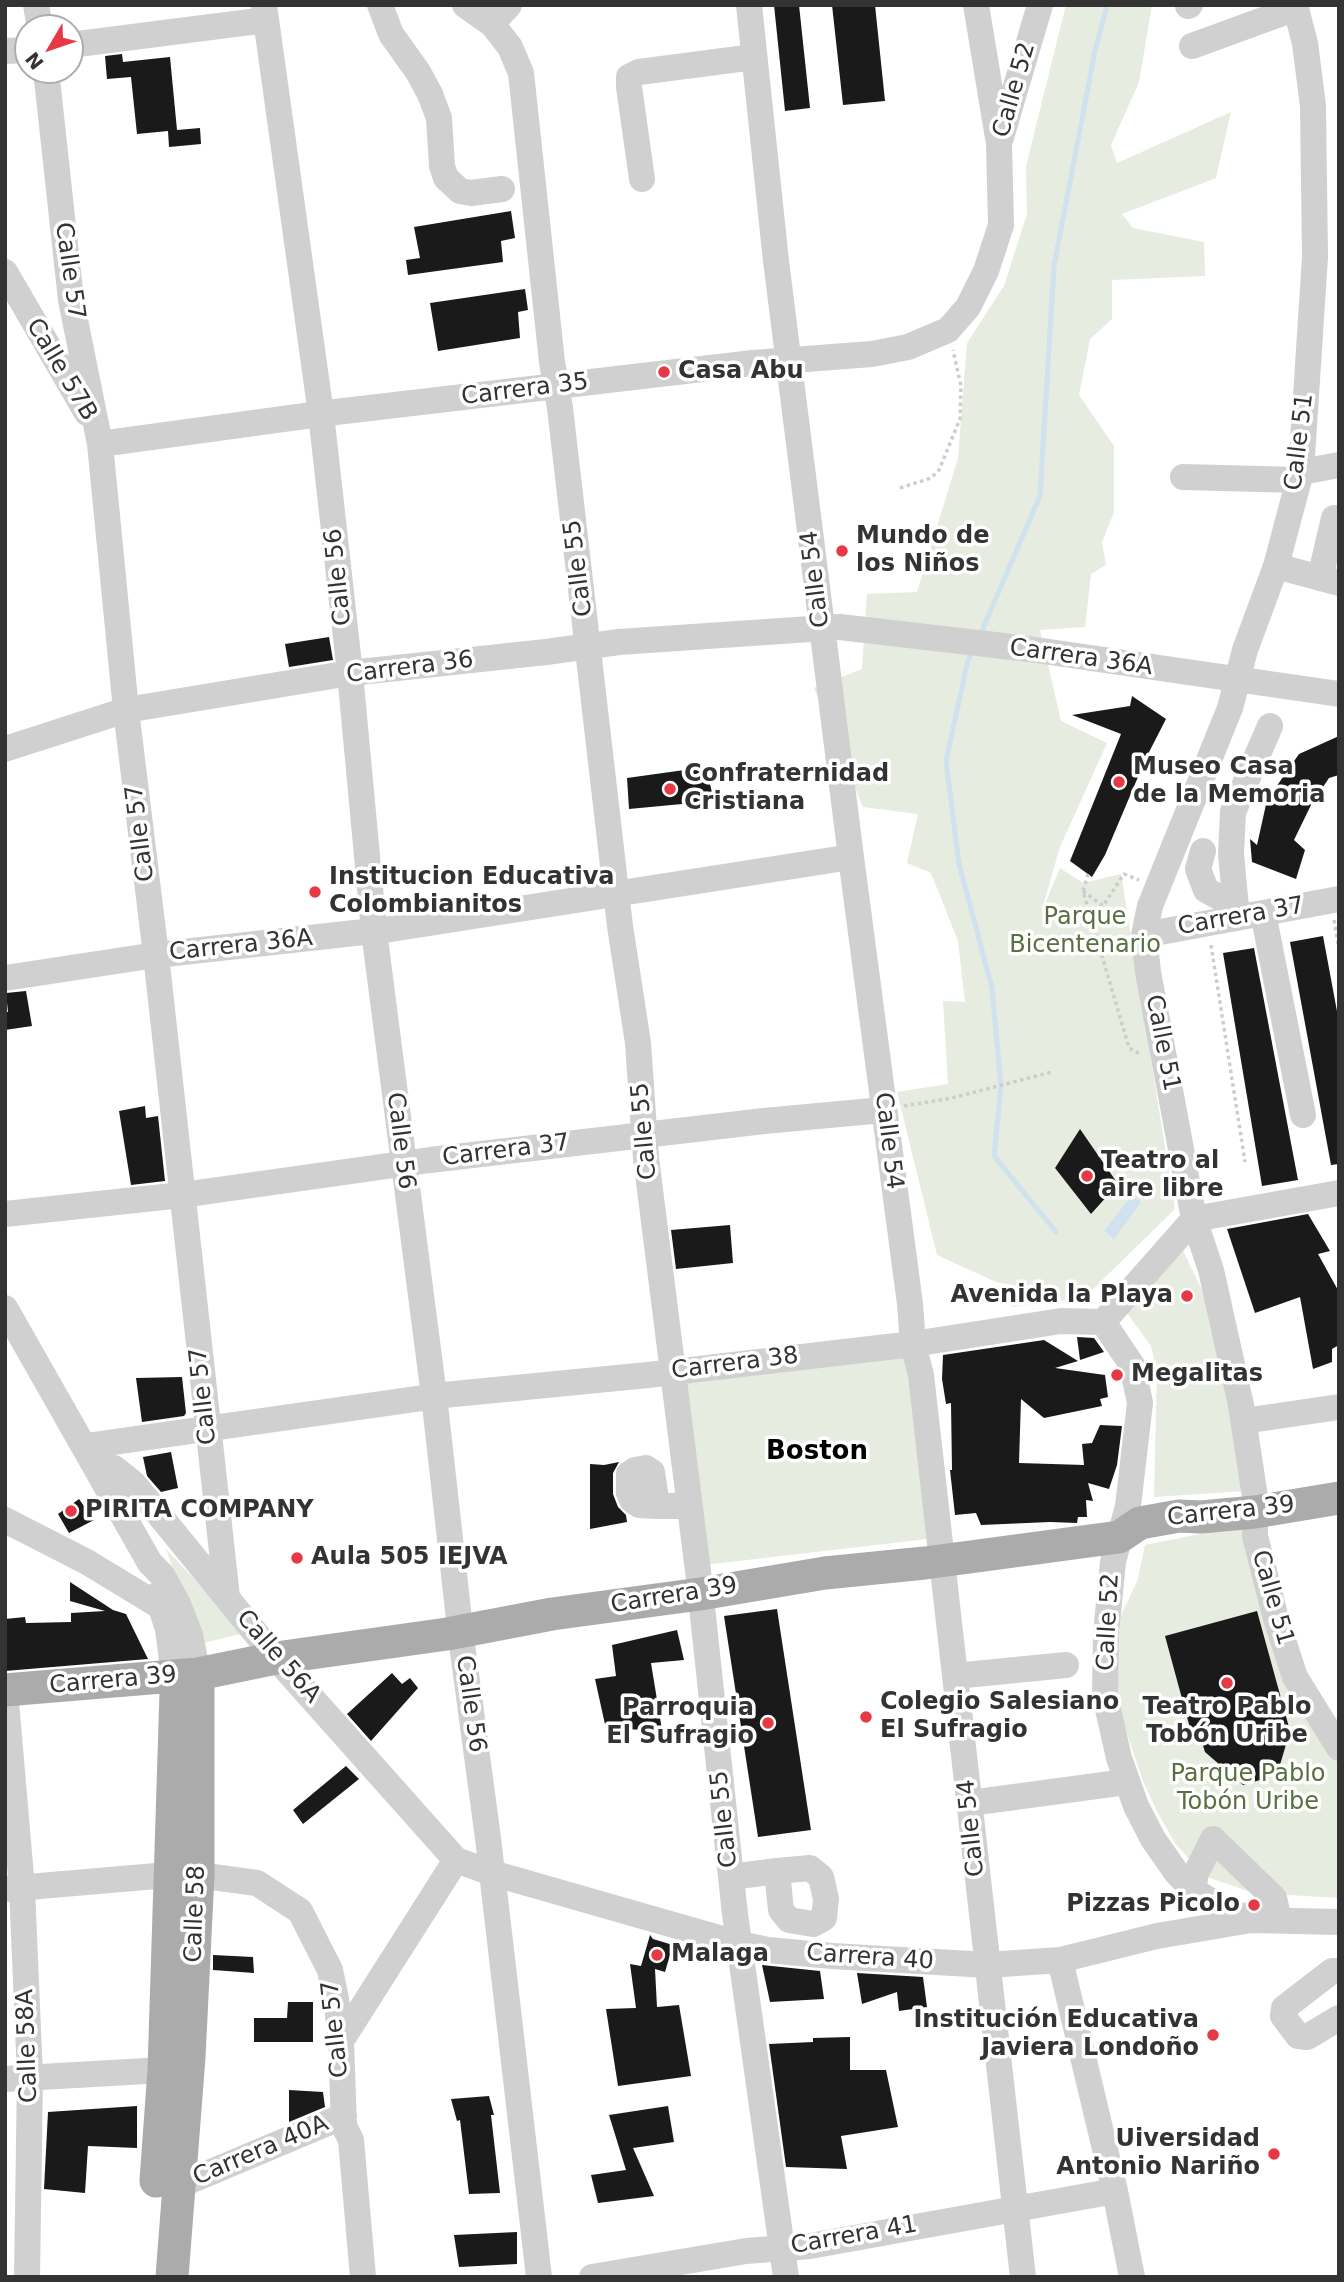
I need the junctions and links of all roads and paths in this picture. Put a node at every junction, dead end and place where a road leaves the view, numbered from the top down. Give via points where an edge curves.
1 (380, 5) edge
2 (465, 5) edge
3 (750, 5) edge
4 (976, 5) edge
5 (1040, 5) edge
6 (1295, 7) edge
7 (265, 13) edge
8 (500, 15) edge
9 (84, 43) edge
10 (1192, 46) dead end
11 (754, 57) junction
12 (48, 84) edge
13 (999, 145) junction
14 (642, 179) dead end
15 (502, 189) dead end
16 (1327, 257) edge
17 (5, 272) edge
18 (948, 330) junction
19 (788, 360) junction
20 (555, 386) junction
21 (321, 414) junction
22 (98, 437) junction
23 (1339, 465) edge
24 (1300, 476) junction
25 (1183, 477) dead end
26 (900, 488) dead end
27 (1334, 518) dead end
28 (1276, 566) junction
29 (1329, 580) edge
30 (822, 628) junction
31 (588, 646) junction
32 (350, 673) junction
33 (1239, 681) junction
34 (1339, 694) edge
35 (126, 710) junction
36 (1270, 726) dead end
37 (5, 749) edge
38 (1203, 851) dead end
39 (850, 857) junction
40 (1088, 874) dead end
41 (1124, 874) dead end
42 (1083, 891) junction
43 (617, 895) junction
44 (1335, 900) edge
45 (1236, 908) junction
46 (1263, 913) junction
47 (1207, 923) junction
48 (374, 931) junction
49 (1144, 935) junction
50 (1339, 948) edge
51 (156, 955) junction
52 (5, 978) edge
53 (1168, 1071) junction
54 (1052, 1072) dead end
55 (883, 1110) junction
56 (1303, 1115) dead end
57 (644, 1135) junction
58 (1245, 1162) dead end
59 (403, 1164) junction
60 (1339, 1194) edge
61 (182, 1195) junction
62 (5, 1214) edge
63 (1194, 1219) junction
64 (5, 1308) edge
65 (1103, 1322) junction
66 (913, 1344) junction
67 (674, 1371) junction
68 (434, 1396) junction
69 (1339, 1406) edge
70 (1244, 1421) junction
71 (207, 1429) junction
72 (90, 1454) junction
73 (1339, 1498) edge
74 (657, 1506) dead end
75 (690, 1506) junction
76 (1255, 1512) junction
77 (5, 1520) edge
78 (1119, 1537) junction
79 (943, 1561) junction
80 (150, 1563) junction
81 (700, 1594) junction
82 (227, 1597) junction
83 (161, 1608) junction
84 (460, 1632) junction
85 (276, 1658) junction
86 (1066, 1665) dead end
87 (186, 1675) junction
88 (955, 1676) junction
89 (5, 1690) edge
90 (1339, 1748) edge
91 (1126, 1782) junction
92 (970, 1803) junction
93 (456, 1860) junction
94 (777, 1871) dead end
95 (492, 1873) junction
96 (183, 1875) junction
97 (731, 1877) junction
98 (14, 1889) edge
99 (1193, 1890) junction
100 (1251, 1920) junction
101 (1279, 1920) junction
102 (1339, 1922) edge
103 (740, 1944) junction
104 (1060, 1960) junction
105 (988, 1965) junction
106 (1339, 1971) edge
107 (1339, 2018) edge
108 (341, 2041) junction
109 (163, 2070) junction
110 (18, 2078) edge
111 (344, 2121) junction
112 (178, 2186) junction
113 (1115, 2191) junction
114 (1016, 2208) junction
115 (783, 2249) junction
116 (27, 2277) edge
117 (149, 2277) edge
118 (172, 2277) edge
119 (349, 2277) edge
120 (363, 2277) edge
121 (539, 2277) edge
122 (592, 2277) edge
123 (786, 2277) edge
124 (1023, 2277) edge
125 (1132, 2277) edge

1 - 15 street via 391,34 430,94 439,118 446,178 460,191
2 - 8 street, Calle 55
3 - 11 street, Calle 54
4 - 13 street
5 - 13 street, Calle 52
6 - 10 street
6 - 16 street, Calle 51 via 1305,43
7 - 9 street
7 - 21 street, Calle 56
8 - 20 street, Calle 55 via 521,73
11 - 14 street via 629,77
11 - 19 street, Calle 54
12 - 22 street, Calle 57 via 71,300
13 - 18 street, Calle 52 via 1001,225 968,307
16 - 24 street, Calle 51
17 - 22 street, Calle 57B
18 - 19 street, Carrera 35 via 908,347 872,354
18 - 26 path via 961,386 960,419 939,470 931,478
19 - 20 street, Carrera 35
19 - 30 street, Calle 54
20 - 21 street, Carrera 35
20 - 31 street, Calle 55
21 - 22 street, Carrera 35
21 - 32 street, Calle 56
22 - 35 street, Calle 57
23 - 24 street
24 - 25 street
24 - 28 street, Calle 51
27 - 29 street
28 - 29 street
28 - 33 street, Calle 51 via 1245,650
30 - 31 street, Carrera 36
30 - 33 street, Carrera 36A via 1029,649
30 - 39 street, Calle 54
31 - 32 street, Carrera 36
31 - 43 street, Calle 55
32 - 35 street, Carrera 36
32 - 48 street, Calle 56
33 - 34 street, Carrera 36A
33 - 49 street, Calle 51 via 1150,906
35 - 37 street, Carrera 36
35 - 51 street, Calle 57
36 - 45 street via 1233,812
38 - 45 street via 1198,869 1206,890
39 - 43 street, Carrera 36A
39 - 55 street, Calle 54
40 - 42 path
41 - 42 path via 1103,906
42 - 53 path via 1129,1048
43 - 48 street, Carrera 36A
43 - 57 street, Calle 55 via 638,1043
44 - 46 street, Carrera 37
44 - 50 path
45 - 46 street, Carrera 37
45 - 47 street, Carrera 37
46 - 56 street
47 - 49 street, Carrera 37
47 - 58 path
48 - 51 street, Carrera 36A
48 - 59 street, Calle 56
49 - 53 street, Calle 51
51 - 52 street, Carrera 36A
51 - 61 street, Calle 57
53 - 63 street, Calle 51
54 - 55 path
55 - 57 street, Carrera 37
55 - 66 street, Calle 54
57 - 59 street, Carrera 37
57 - 67 street, Calle 55
59 - 61 street, Carrera 37
59 - 68 street, Calle 56
60 - 63 street
61 - 62 street, Carrera 37
61 - 71 street, Calle 57
63 - 65 street
63 - 70 street, Calle 51 via 1211,1270
64 - 72 street, Calle 58
65 - 66 street, Carrera 38 via 1061,1321
65 - 78 street, Calle 52 via 1132,1365 1140,1403 1128,1506
66 - 67 street, Carrera 38
66 - 79 street, Calle 54 via 921,1375
67 - 68 street, Carrera 38
67 - 75 street, Calle 55
68 - 71 street, Carrera 38
68 - 84 street, Calle 56
69 - 70 street
70 - 76 street, Calle 51
71 - 72 street, Carrera 38
71 - 82 street, Calle 57
72 - 80 street, Calle 58
72 - 82 street, Calle 56A via 134,1484
73 - 76 main road, Carrera 39
74 - 75 street
75 - 81 street, Calle 55
76 - 78 main road, Carrera 39 via 1140,1523
76 - 90 street, Calle 51 via 1255,1536 1295,1677
77 - 83 street via 87,1562
78 - 79 main road, Carrera 39
78 - 91 street, Calle 52 via 1112,1562 1105,1696
79 - 81 main road, Carrera 39 via 825,1573
79 - 88 street, Calle 54
80 - 83 street, Calle 58
80 - 87 street, Calle 58 via 163,1575 190,1635
81 - 84 main road, Carrera 39
81 - 97 street, Calle 55
82 - 85 street, Calle 56A
83 - 87 street, Calle 58
84 - 85 main road, Carrera 39
84 - 95 street, Calle 56
85 - 87 main road, Carrera 39
85 - 93 street, Calle 56A
86 - 88 street
87 - 89 main road, Carrera 39
87 - 96 main road, Calle 58
88 - 92 street, Calle 54
89 - 98 street, Calle 58A
91 - 92 street
91 - 99 street, Calle 52 via 1153,1839
92 - 105 street, Calle 54
93 - 95 street, Carrera 40
93 - 108 street
94 - 97 street
95 - 103 street, Carrera 40
95 - 121 street, Calle 56
96 - 98 street, Calle 57
96 - 108 street, Calle 57 via 257,1883 300,1911 330,1969
96 - 109 main road, Calle 58
96 - 112 main road, Calle 58 via 190,2057
97 - 103 street, Calle 55
98 - 110 street, Calle 58A
99 - 100 street, Calle 52
99 - 101 street via 1213,1839 1274,1898
100 - 101 street, Carrera 40
100 - 104 street, Carrera 40 via 1157,1936
101 - 102 street, Carrera 40
103 - 105 street, Carrera 40 via 832,1956
103 - 115 street, Calle 55
104 - 105 street, Carrera 40
104 - 113 street
105 - 114 street, Calle 54
106 - 107 street via 1332,1971 1284,2008 1283,2016 1298,2035 1307,2037
108 - 111 street, Calle 57
109 - 110 street
109 - 117 main road, Calle 58
110 - 116 street, Calle 58A
111 - 112 street, Carrera 40A
111 - 119 street, Calle 57 via 338,2139
111 - 120 street, Calle 57 via 351,2140
112 - 118 main road, Calle 58
113 - 114 street, Carrera 41
113 - 125 street
114 - 115 street, Carrera 41
114 - 124 street, Calle 54
115 - 122 street, Carrera 41
115 - 123 street, Calle 55

